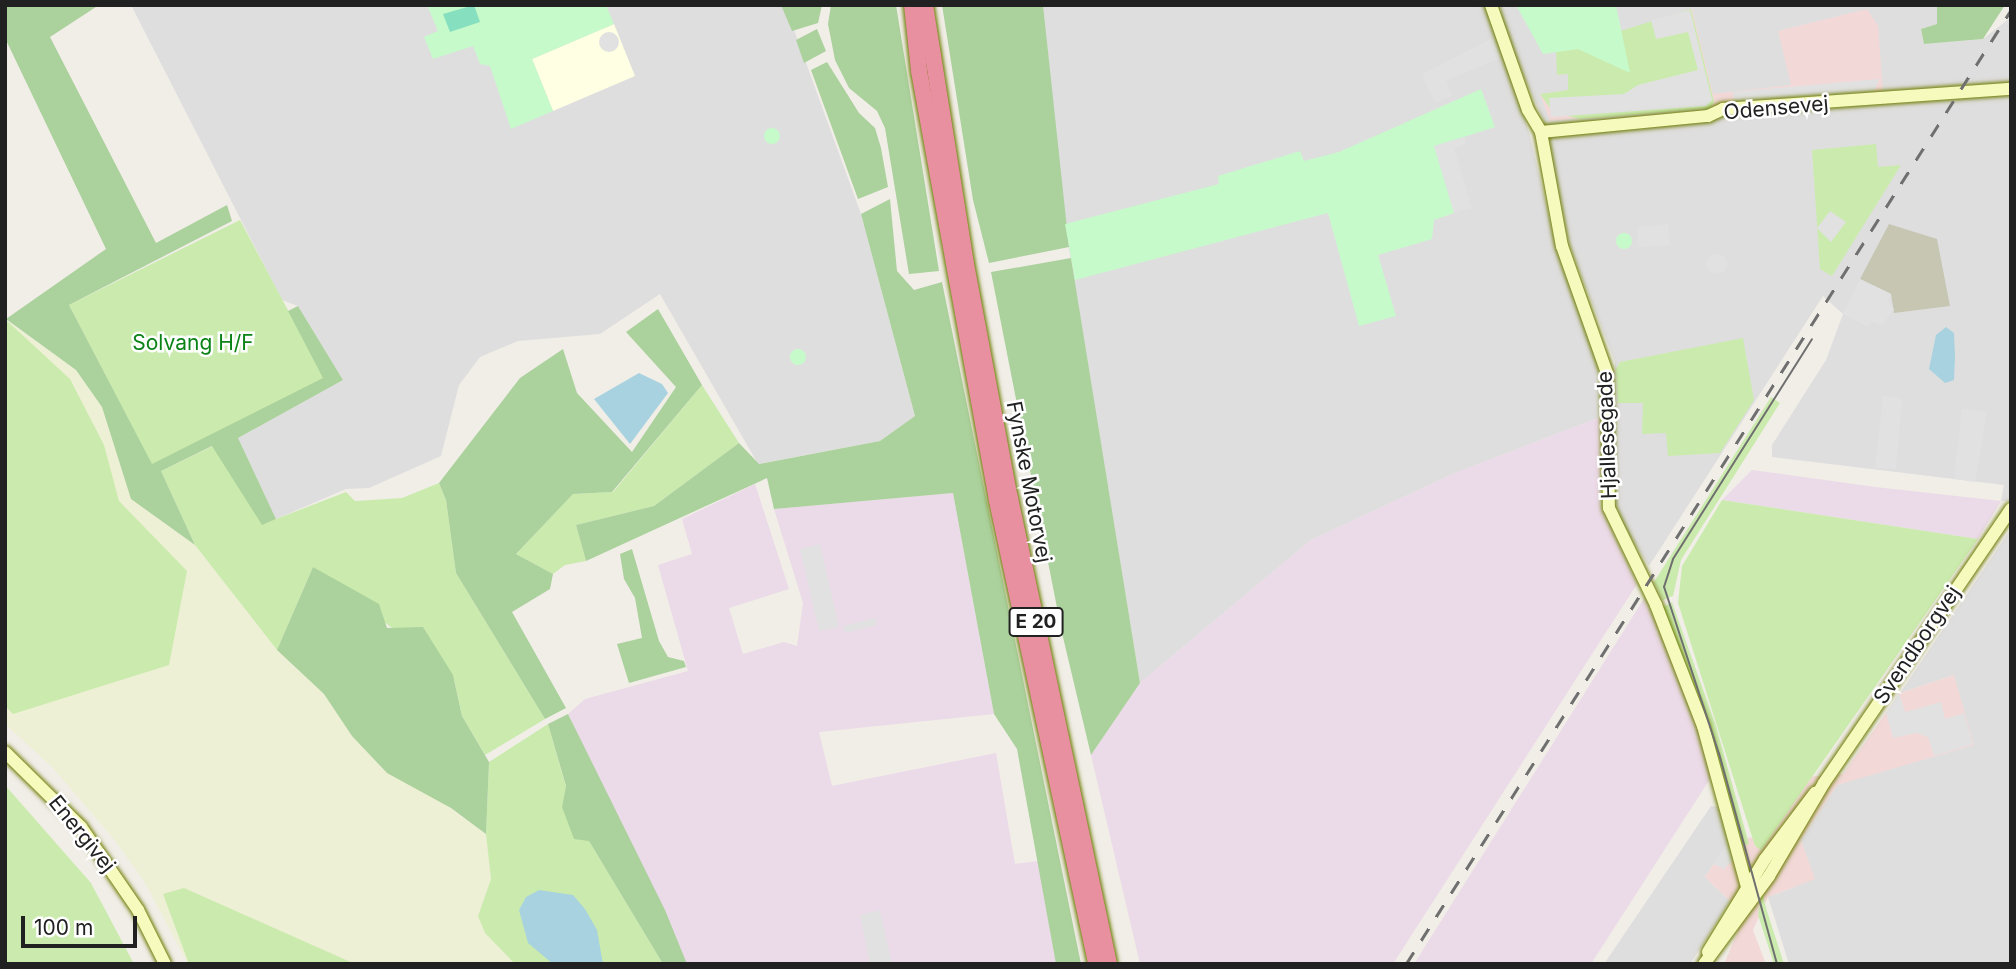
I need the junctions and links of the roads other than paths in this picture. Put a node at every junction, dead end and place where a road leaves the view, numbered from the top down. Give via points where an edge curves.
1 (905, 5) edge
2 (912, 5) edge
3 (1491, 5) edge
4 (926, 10) edge
5 (919, 71) junction
6 (2011, 89) edge
7 (1541, 132) junction
8 (2011, 509) edge
9 (5, 751) edge
10 (1824, 782) junction
11 (1747, 887) junction
12 (1751, 901) junction
13 (165, 964) edge
14 (1096, 964) edge
15 (1110, 964) edge
16 (1703, 964) edge

1 - 5 highway
2 - 5 highway, Fynske Motorvej / E 20
3 - 7 street, Hjallesegade via 1528,110
4 - 15 highway, Fynske Motorvej / E 20 via 1010,498
5 - 14 highway, Fynske Motorvej / E 20 via 997,500
6 - 7 street, Odensevej via 1723,109 1709,116
7 - 11 street, Hjallesegade via 1562,246 1607,373 1609,508 1684,673
8 - 10 street, Svendborgvej
9 - 13 street, Energivej via 57,800 95,846 138,910
10 - 11 street, Svendborgvej via 1797,812
10 - 12 street, Svendborgvej via 1807,818
11 - 12 street, Hjallesegade
11 - 16 street, Svendborgvej
12 - 16 street, Svendborgvej

